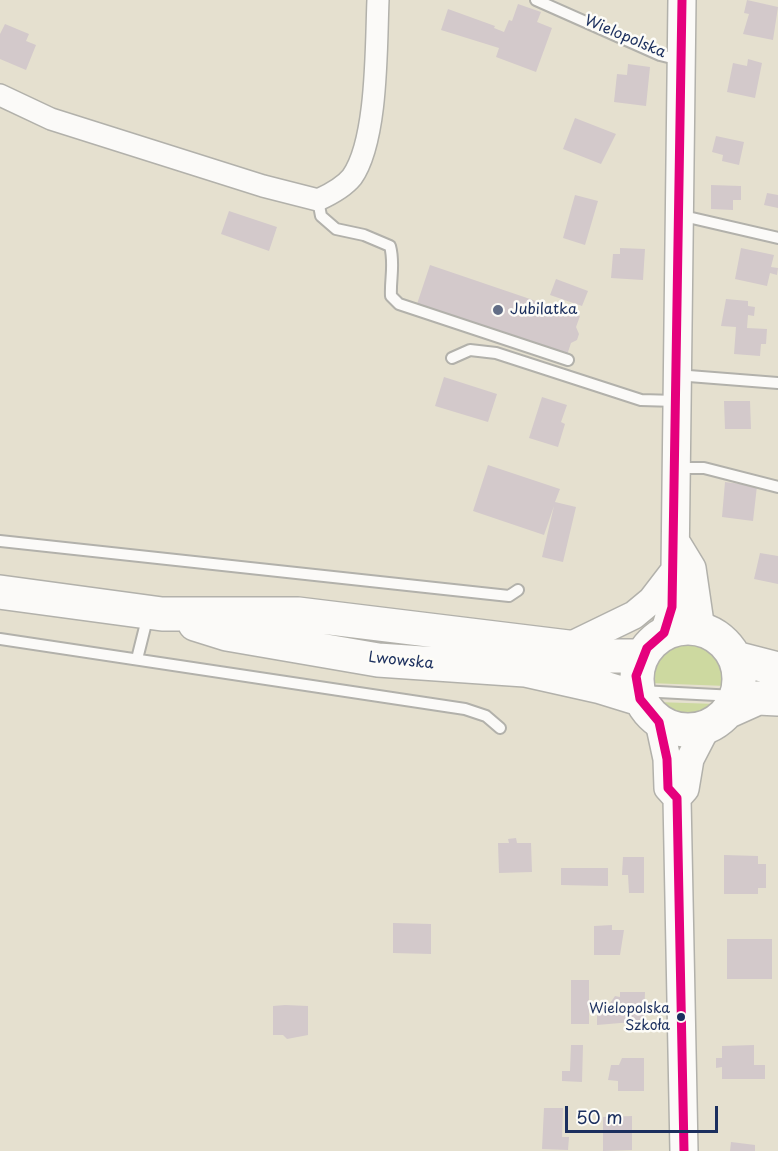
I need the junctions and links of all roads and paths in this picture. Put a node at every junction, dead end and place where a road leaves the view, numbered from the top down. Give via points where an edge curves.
1 (378, 0) edge
2 (536, 0) edge
3 (682, 0) edge
4 (680, 60) junction
5 (0, 95) edge
6 (318, 200) junction
7 (679, 214) junction
8 (778, 238) edge
9 (452, 358) dead end
10 (568, 360) dead end
11 (676, 375) junction
12 (778, 383) edge
13 (676, 401) junction
14 (675, 468) junction
15 (778, 487) edge
16 (0, 541) edge
17 (675, 542) junction
18 (675, 570) junction
19 (518, 590) dead end
20 (0, 592) edge
21 (155, 613) junction
22 (701, 630) junction
23 (0, 639) edge
24 (653, 644) junction
25 (568, 647) junction
26 (735, 658) junction
27 (137, 659) junction
28 (778, 669) edge
29 (646, 704) junction
30 (742, 706) edge
31 (500, 728) dead end
32 (677, 798) junction
33 (684, 1151) edge

1 - 6 street via 369,134 352,177
2 - 4 lane, Wielopolska
3 - 4 street, Wielopolska
4 - 7 street, Wielopolska
5 - 6 street via 51,119
6 - 10 lane via 321,216 336,229 390,246 394,261 391,297 399,304
7 - 8 lane
7 - 11 street, Wielopolska
9 - 13 lane via 470,350 496,353 641,400
11 - 12 lane
11 - 13 street, Wielopolska
13 - 14 street, Wielopolska
14 - 15 lane via 704,468
14 - 17 street, Wielopolska
16 - 19 lane via 509,596
17 - 18 street, Wielopolska
17 - 22 street via 692,568
18 - 24 street, Wielopolska via 672,607
18 - 25 street via 652,600 634,615
20 - 21 main road, Lwowska
21 - 25 main road, Lwowska via 298,614
21 - 27 lane
21 - 29 main road, Lwowska via 227,634 378,660 501,667 557,676
22 - 24 main road, Lwowska via 685,628
22 - 26 main road via 716,636
23 - 27 lane
24 - 25 main road, Lwowska via 608,656
24 - 29 main road via 636,676
26 - 28 main road
26 - 30 main road
27 - 31 lane via 465,709 486,716
29 - 30 lane
29 - 30 main road, Lwowska via 678,730
29 - 32 street via 667,759 668,788
30 - 32 street via 690,759 685,789
32 - 33 street

